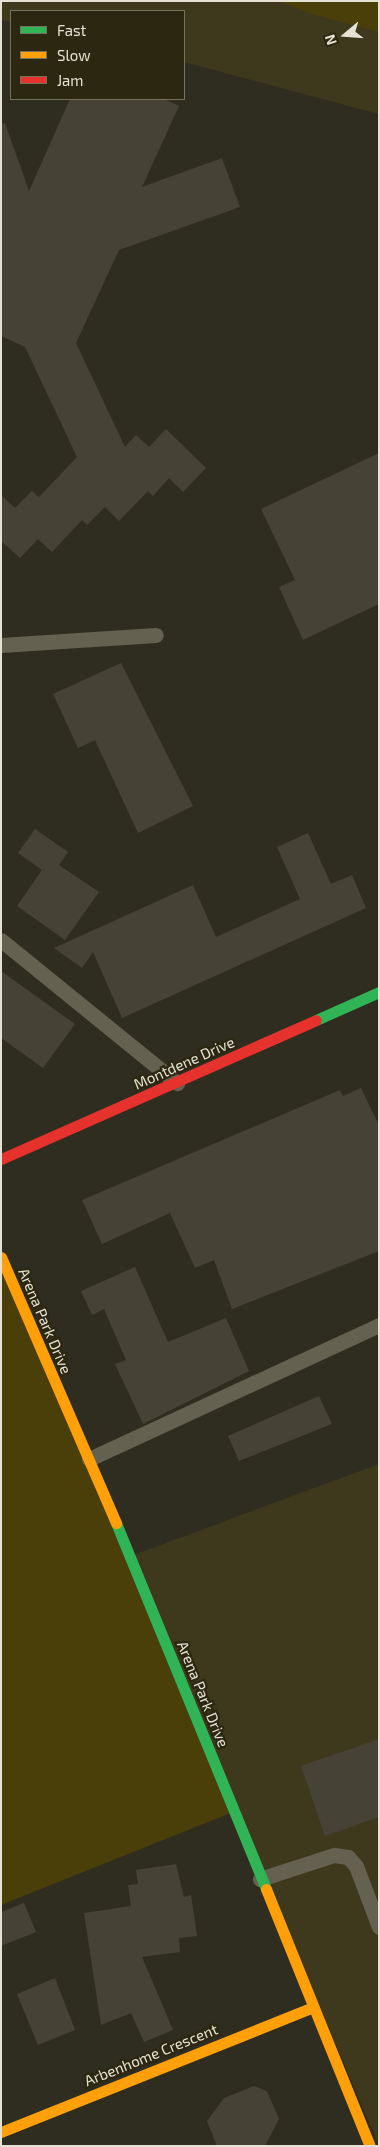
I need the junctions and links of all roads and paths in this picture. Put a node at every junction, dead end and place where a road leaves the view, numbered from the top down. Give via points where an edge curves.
1 (156, 635) dead end
2 (1, 645) edge
3 (1, 940) edge
4 (379, 992) edge
5 (176, 1083) junction
6 (1, 1159) edge
7 (1, 1257) edge
8 (379, 1324) edge
9 (89, 1460) junction
10 (260, 1879) junction
11 (379, 1927) edge
12 (313, 2007) junction
13 (1, 2132) edge
14 (370, 2146) edge

1 - 2 lane
3 - 5 lane
4 - 5 street, Montdene Drive
5 - 6 street, Montdene Drive
7 - 9 street, Arena Park Drive
8 - 9 lane
9 - 10 street, Arena Park Drive
10 - 11 lane via 334,1855 348,1857 356,1866
10 - 12 street, Arena Park Drive
12 - 13 street, Arbenhome Crescent
12 - 14 street, Arena Park Drive

